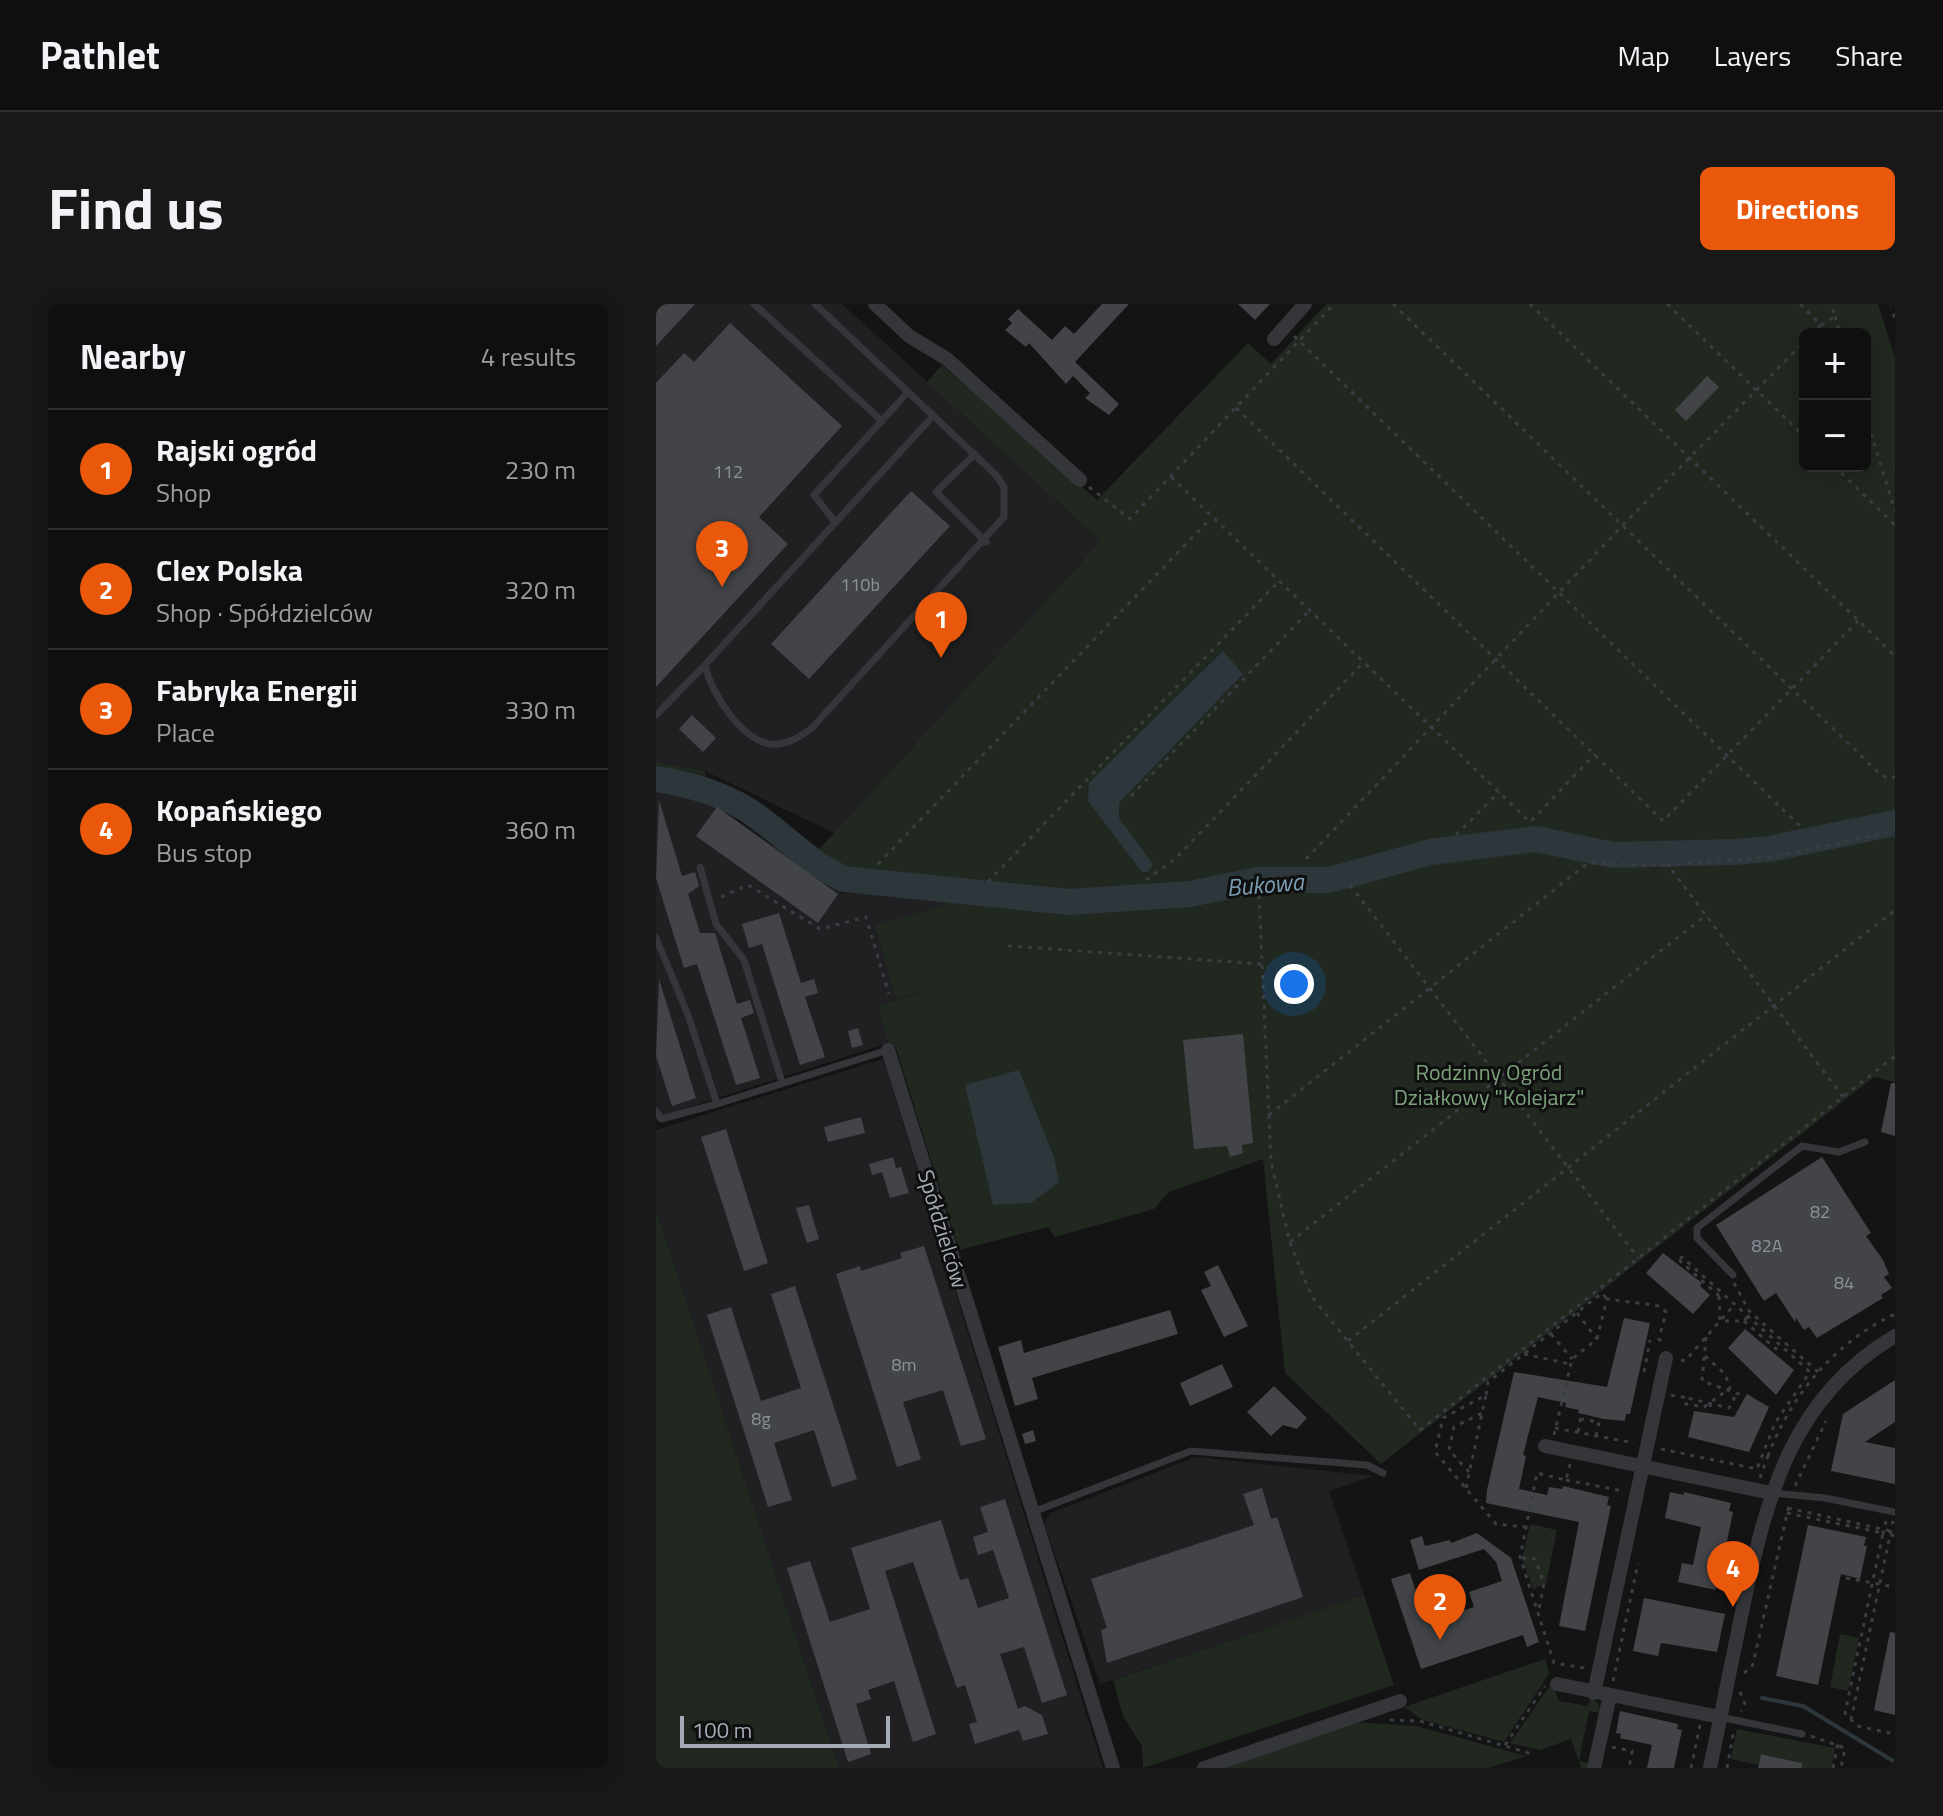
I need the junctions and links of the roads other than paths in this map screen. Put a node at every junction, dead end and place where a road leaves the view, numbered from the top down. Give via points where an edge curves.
1 (754, 304) edge
2 (815, 304) edge
3 (875, 304) edge
4 (1305, 304) edge
5 (1274, 339) dead end
6 (908, 392) junction
7 (933, 416) junction
8 (882, 421) junction
9 (975, 454) junction
10 (1080, 480) dead end
11 (835, 522) junction
12 (986, 542) junction
13 (705, 665) junction
14 (656, 715) edge
15 (700, 867) dead end
16 (656, 938) edge
17 (888, 1050) joint
18 (782, 1082) junction
19 (717, 1104) junction
20 (656, 1111) edge
21 (1865, 1142) dead end
22 (1733, 1275) road end
23 (1895, 1336) edge
24 (1667, 1354) road end
25 (1548, 1447) road end
26 (1637, 1467) junction
27 (1383, 1473) dead end
28 (1771, 1493) junction
29 (1033, 1512) junction
30 (1895, 1513) edge
31 (1557, 1684) road end
32 (1594, 1693) junction
33 (1610, 1695) junction
34 (1400, 1701) dead end
35 (1720, 1717) junction
36 (1802, 1734) road end
37 (1113, 1768) edge
38 (1204, 1768) edge
39 (1594, 1768) edge
40 (1710, 1768) edge

1 - 8 lane
2 - 6 lane
3 - 10 street via 909,336 947,359
4 - 5 street
6 - 7 lane
6 - 8 lane
7 - 9 lane
7 - 11 lane
8 - 11 lane via 814,495
9 - 12 lane via 1004,487 1004,517
9 - 12 lane via 936,492
11 - 13 lane
12 - 13 lane via 835,706 794,740 758,740 714,695
13 - 14 lane
15 - 18 lane via 716,924 744,960
16 - 19 lane
17 - 18 lane, Spółdzielców
17 - 29 street, Spółdzielców
18 - 19 lane, Spółdzielców
19 - 20 lane, Spółdzielców via 670,1119 661,1119
21 - 22 lane via 1839,1152 1802,1146 1697,1228 1697,1238
23 - 28 street via 1855,1363 1822,1397
24 - 26 street via 1648,1446
25 - 26 street
26 - 28 street
26 - 32 street
27 - 29 lane via 1367,1465 1191,1451
28 - 30 lane
28 - 35 street
29 - 37 street, Spółdzielców
31 - 32 street
32 - 33 street
33 - 35 street
33 - 39 street
34 - 38 street
35 - 36 lane
35 - 40 street

